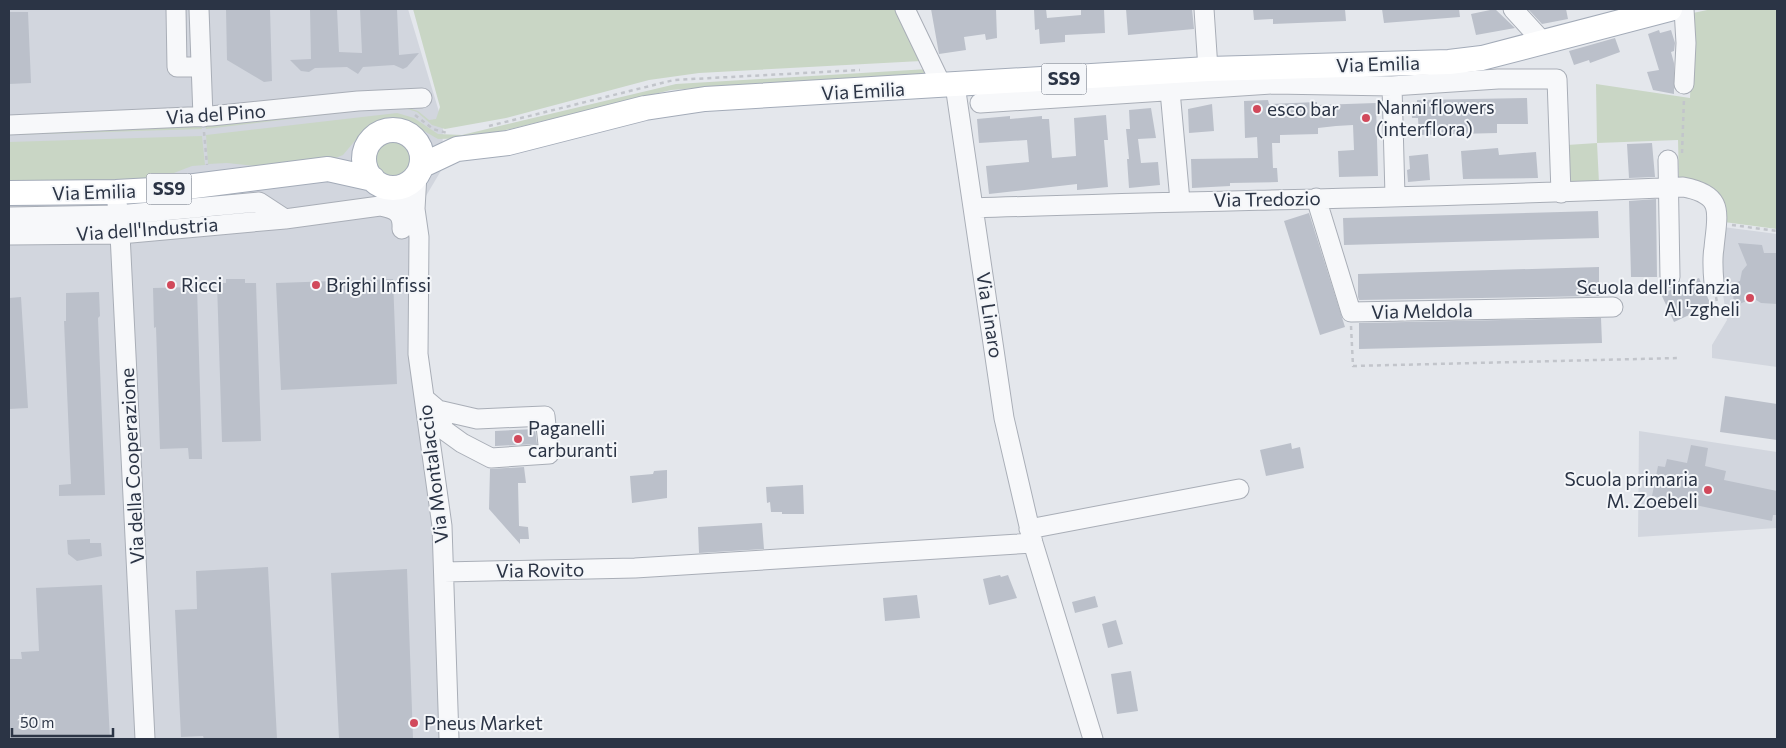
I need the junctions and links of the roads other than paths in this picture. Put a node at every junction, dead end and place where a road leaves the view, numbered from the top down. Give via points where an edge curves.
1 (176, 9) edge
2 (199, 9) edge
3 (905, 9) edge
4 (1204, 9) edge
5 (1513, 9) edge
6 (1670, 9) edge
7 (1684, 9) edge
8 (1543, 42) junction
9 (200, 67) junction
10 (1484, 69) junction
11 (1208, 70) junction
12 (1274, 76) junction
13 (1684, 84) road end
14 (948, 86) junction
15 (1392, 86) junction
16 (1170, 91) junction
17 (980, 102) dead end
18 (418, 106) road end
19 (9, 125) edge
20 (207, 126) junction
21 (413, 138) junction
22 (456, 140) junction
23 (369, 142) junction
24 (1675, 160) road end
25 (328, 169) junction
26 (419, 170) junction
27 (377, 182) junction
28 (1668, 188) junction
29 (9, 193) edge
30 (1561, 193) junction
31 (1394, 196) junction
32 (1316, 198) junction
33 (1180, 201) junction
34 (974, 208) junction
35 (415, 209) junction
36 (118, 214) junction
37 (9, 217) edge
38 (50, 225) junction
39 (402, 229) dead end
40 (9, 236) edge
41 (1670, 277) dead end
42 (1714, 283) dead end
43 (1613, 307) dead end
44 (431, 404) junction
45 (1239, 489) dead end
46 (1031, 536) junction
47 (444, 572) junction
48 (145, 739) edge
49 (449, 739) edge
50 (1093, 739) edge

1 - 9 street via 177,67
2 - 9 street
3 - 14 street, Via Linaro
4 - 11 street
5 - 8 street
6 - 8 main road, Via Emilia / SS9
7 - 13 street
8 - 10 main road, Via Emilia / SS9
9 - 20 street
10 - 12 main road, Via Emilia / SS9 via 1449,62
10 - 15 street, Via Emilia
10 - 30 street via 1557,79
11 - 12 main road, Via Emilia / SS9
11 - 14 main road, Via Emilia / SS9
12 - 15 street, Via Emilia
12 - 16 street, Via Emilia
14 - 22 main road, Via Emilia / SS9 via 705,99 645,108 508,143
14 - 34 street, Via Linaro
15 - 31 street
16 - 17 street, Via Emilia
16 - 33 street
18 - 20 street, Via del Pino via 358,101
19 - 20 street, Via del Pino
21 - 22 main road, Via Emilia / SS9
21 - 23 main road, Via Emilia / SS9 via 400,131 385,131
21 - 26 main road via 422,156
22 - 26 main road, Via Emilia / SS9
23 - 25 main road, Via Emilia / SS9
23 - 27 main road via 364,161
24 - 28 street
25 - 27 main road, Via Emilia / SS9
25 - 36 main road, Via Emilia / SS9 via 171,189
26 - 27 main road, Via Emilia / SS9 via 410,182 401,186 391,188
26 - 35 street, Via Montalaccio
27 - 35 street
28 - 30 street, Via Tredozio
28 - 41 street
28 - 42 street, Via Tredozio via 1698,190 1706,195 1717,211
29 - 36 main road, Via Emilia / SS9
30 - 31 street, Via Tredozio
31 - 32 street, Via Tredozio
32 - 33 street, Via Tredozio
32 - 43 street, Via Meldola via 1351,312
33 - 34 street, Via Tredozio
34 - 46 street, Via Linaro via 1004,418
35 - 44 street, Via Montalaccio via 419,237 418,354
36 - 38 street, Via dell'Industria
36 - 39 street, Via dell'Industria via 285,219 380,206 392,208 402,218
36 - 48 street, Via della Cooperazione
37 - 38 street, Via dell'Industria
38 - 40 street, Via dell'Industria
44 - 44 street via 444,430 491,458 548,454 546,416 477,419
44 - 47 street, Via Montalaccio
45 - 46 street
46 - 47 street, Via Rovito via 635,568
46 - 50 street, Via Linaro
47 - 49 street, Via Montalaccio

